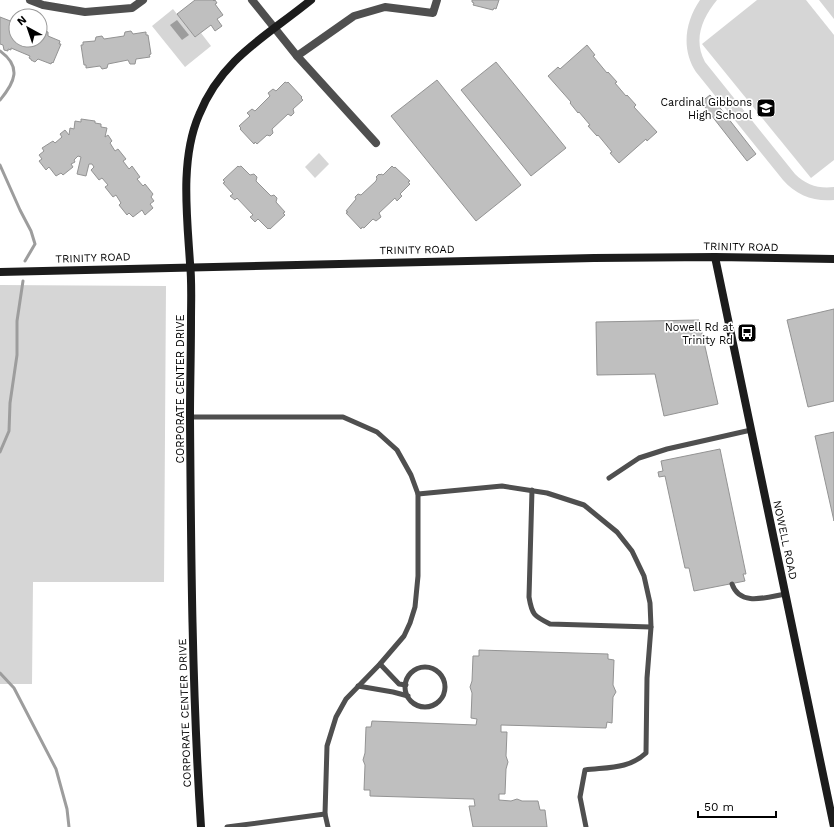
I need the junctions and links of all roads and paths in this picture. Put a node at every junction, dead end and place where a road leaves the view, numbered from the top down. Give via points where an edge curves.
1 (30, 0) edge
2 (143, 0) edge
3 (252, 0) edge
4 (311, 0) edge
5 (436, 0) edge
6 (274, 28) junction
7 (297, 56) junction
8 (376, 142) dead end
9 (715, 257) junction
10 (834, 259) edge
11 (190, 266) junction
12 (0, 272) edge
13 (190, 417) junction
14 (751, 430) junction
15 (609, 478) dead end
16 (532, 490) junction
17 (418, 494) junction
18 (732, 584) dead end
19 (785, 594) junction
20 (651, 627) junction
21 (380, 664) junction
22 (406, 685) junction
23 (358, 686) junction
24 (408, 696) junction
25 (325, 814) junction
26 (201, 827) edge
27 (227, 827) edge
28 (328, 827) edge
29 (586, 827) edge
30 (834, 827) edge

1 - 2 street via 43,5 85,12 132,8
3 - 6 street
4 - 6 street, CORPORATE CENTER DRIVE
5 - 7 street via 433,13 385,7 354,16
6 - 7 street
6 - 11 street, CORPORATE CENTER DRIVE via 232,63 219,78 198,116 191,140 186,177
7 - 8 street
9 - 10 street, TRINITY ROAD
9 - 11 street, TRINITY ROAD
9 - 14 street, NOWELL ROAD
11 - 12 street, TRINITY ROAD
11 - 13 street, CORPORATE CENTER DRIVE
13 - 17 lane via 343,417 377,432 397,450
13 - 26 street, CORPORATE CENTER DRIVE via 195,730
14 - 15 lane via 666,449 639,458
14 - 19 street, NOWELL ROAD
16 - 17 lane via 502,486
16 - 20 lane via 584,504 617,532 632,551 644,576 650,603
16 - 20 lane via 529,597 532,611 538,618 550,624
17 - 21 lane via 418,576 415,607 404,636
18 - 19 lane via 741,597 754,599
19 - 30 street, NOWELL ROAD
20 - 29 lane via 646,753 638,761 622,766 586,770 580,797
21 - 22 lane via 399,684
21 - 23 lane
22 - 24 lane via 405,691
22 - 24 lane via 406,680 412,672 422,667 432,668 441,674 445,684 444,694 438,703 429,707 418,706
23 - 24 lane
23 - 25 lane via 336,717 327,746
25 - 27 lane
25 - 28 lane

